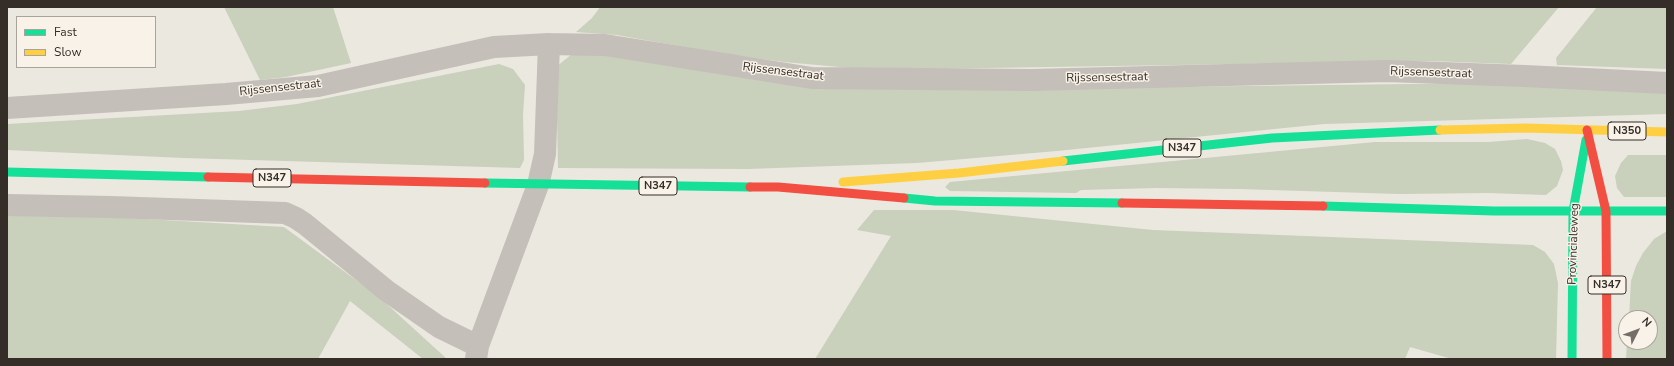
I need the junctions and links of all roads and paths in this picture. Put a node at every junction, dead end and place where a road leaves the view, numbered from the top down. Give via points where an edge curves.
1 (549, 44) junction
2 (1667, 83) edge
3 (7, 108) edge
4 (1587, 130) junction
5 (1667, 132) edge
6 (7, 172) edge
7 (538, 184) junction
8 (778, 187) junction
9 (7, 205) edge
10 (1667, 210) edge
11 (1572, 211) junction
12 (1606, 211) junction
13 (477, 352) edge
14 (1572, 359) edge
15 (1607, 359) edge

1 - 2 street, Rijssensestraat via 605,45 812,78 1030,80 1386,71
1 - 3 street, Rijssensestraat via 494,47 318,86
1 - 7 street via 545,154
4 - 5 main road, N350
4 - 8 main road, N347 via 1450,129 1272,138 960,173
4 - 11 main road, Provincialeweg / N347
4 - 12 main road, N347
6 - 7 main road, N347
7 - 8 main road, N347
7 - 13 street
8 - 11 main road, N347 via 935,201
9 - 13 street via 285,213 305,224 387,291
10 - 12 main road
11 - 12 main road
11 - 14 main road, Provincialeweg / N347
12 - 15 main road, N347

